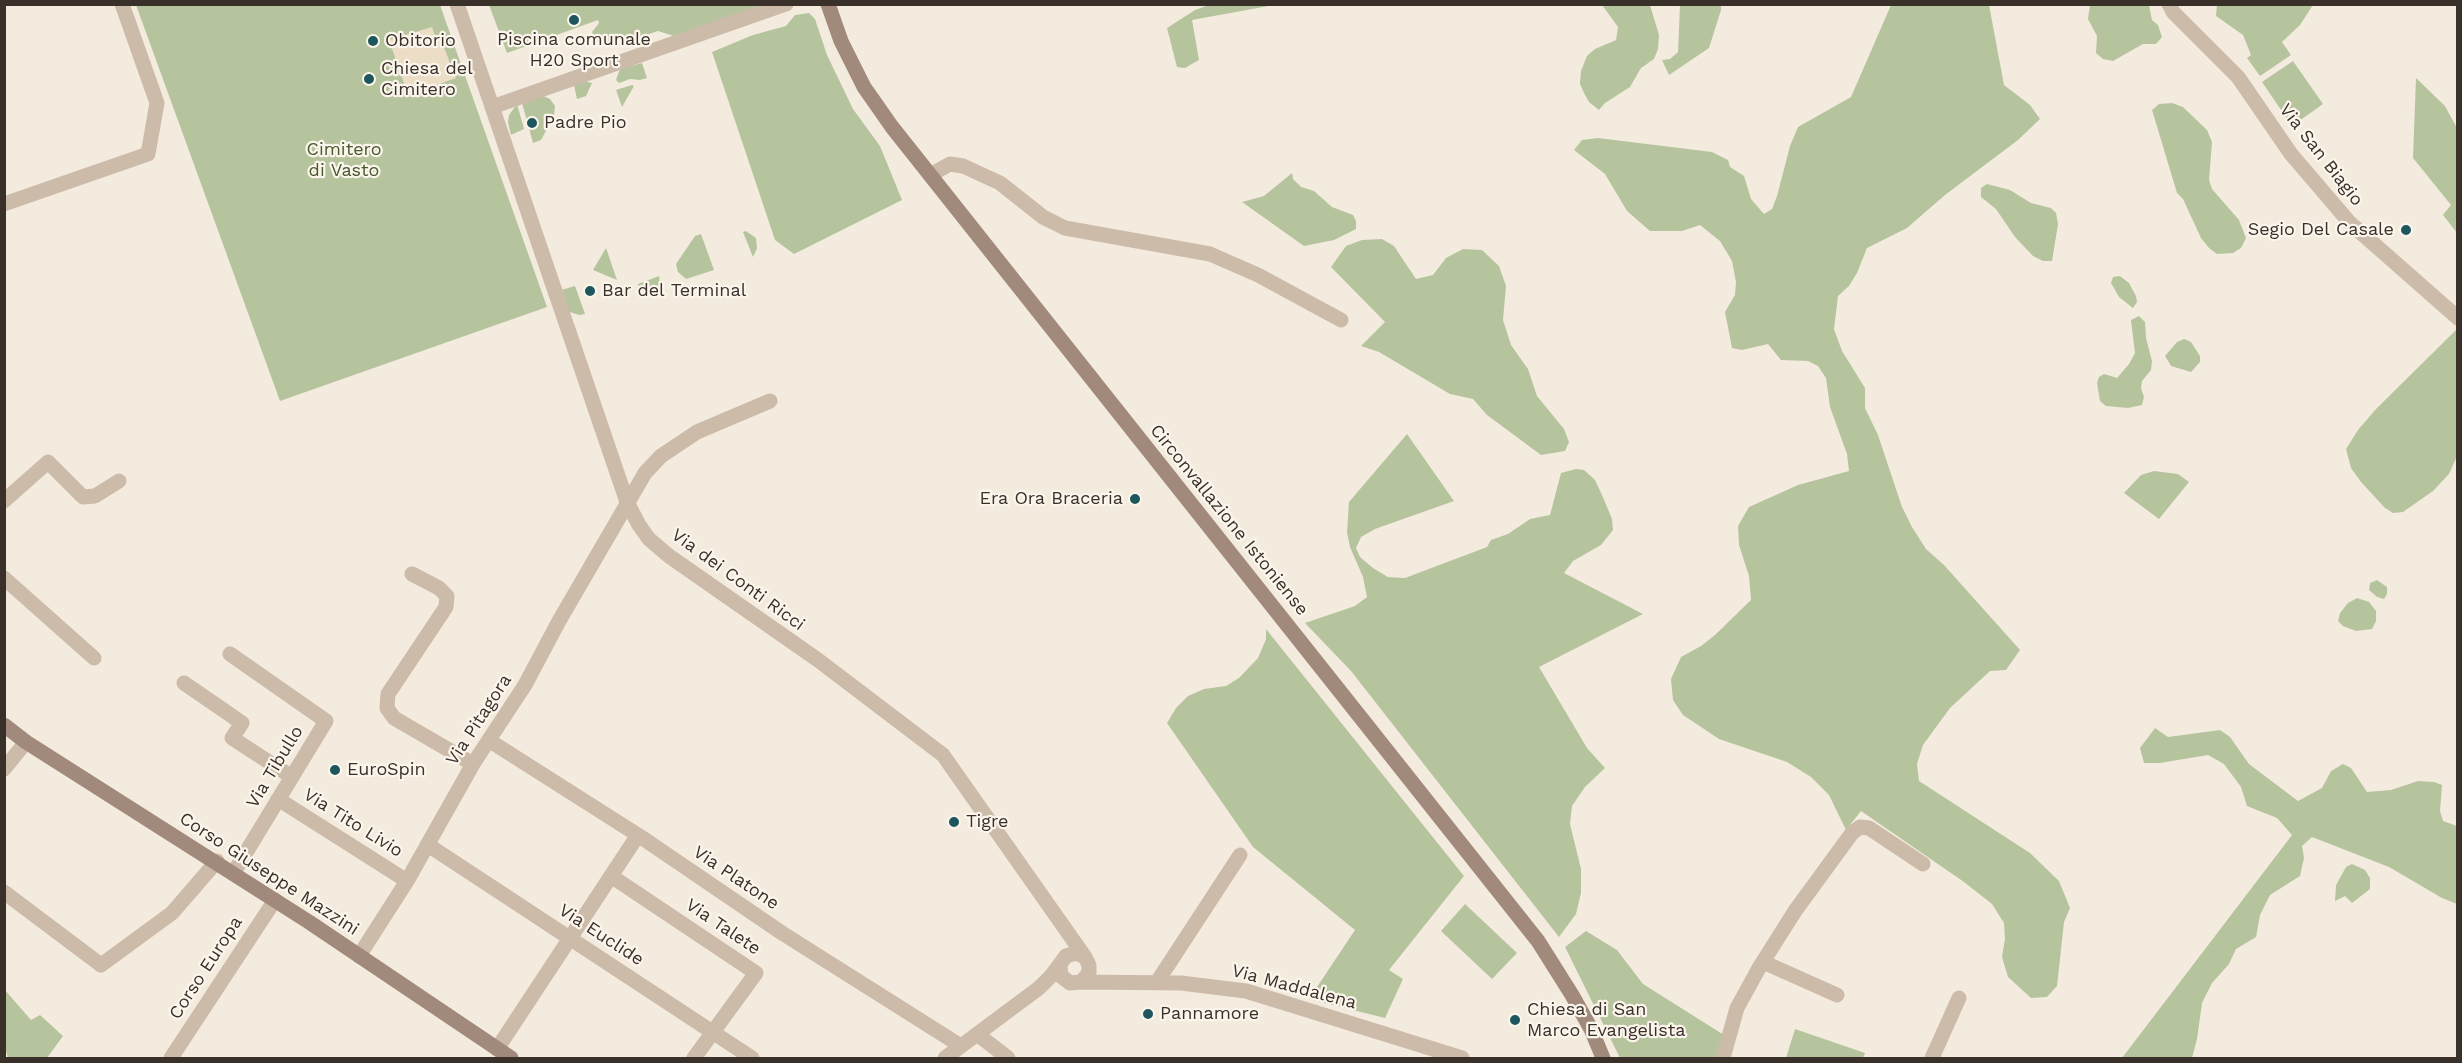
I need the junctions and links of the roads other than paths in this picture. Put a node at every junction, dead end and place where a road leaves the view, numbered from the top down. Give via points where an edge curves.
1 (122, 4) edge
2 (457, 4) edge
3 (786, 4) edge
4 (828, 4) edge
5 (2169, 4) edge
6 (492, 107) junction
7 (930, 175) junction
8 (4, 204) edge
9 (2457, 318) edge
10 (1341, 320) dead end
11 (770, 401) dead end
12 (119, 481) dead end
13 (4, 501) edge
14 (627, 502) junction
15 (412, 574) dead end
16 (4, 578) edge
17 (230, 654) dead end
18 (94, 657) dead end
19 (184, 683) dead end
20 (4, 725) edge
21 (26, 741) junction
22 (490, 741) junction
23 (473, 764) junction
24 (4, 769) edge
25 (292, 777) junction
26 (278, 799) junction
27 (638, 835) junction
28 (428, 845) junction
29 (1240, 855) dead end
30 (217, 861) junction
31 (1923, 864) dead end
32 (234, 872) junction
33 (611, 876) junction
34 (407, 881) junction
35 (4, 892) edge
36 (275, 900) junction
37 (1066, 933) junction
38 (570, 938) junction
39 (359, 956) junction
40 (1087, 961) junction
41 (1763, 962) junction
42 (1060, 965) junction
43 (1075, 982) junction
44 (1157, 982) junction
45 (1110, 983) junction
46 (1039, 988) junction
47 (1837, 995) dead end
48 (1959, 998) dead end
49 (714, 1032) junction
50 (977, 1034) junction
51 (961, 1046) junction
52 (497, 1049) junction
53 (173, 1058) edge
54 (511, 1059) edge
55 (694, 1059) edge
56 (752, 1059) edge
57 (945, 1059) edge
58 (1008, 1059) edge
59 (1462, 1059) edge
60 (1603, 1059) edge
61 (1723, 1059) edge
62 (1932, 1059) edge

1 - 8 street via 157,103 148,154
2 - 6 street, Via dei Conti Ricci
3 - 6 street
4 - 7 main road, Circonvallazione Istoniense via 864,87
5 - 9 street, Via San Biagio via 2238,77 2291,154 2350,223
6 - 14 street, Via dei Conti Ricci
7 - 10 street via 950,164 963,166 1000,183 1043,217 1065,228 1210,254
7 - 60 main road, Circonvallazione Istoniense via 1538,941 1591,1029
11 - 14 street, Via Pitagora via 711,425 669,450 645,473
12 - 13 street via 95,496 83,497 48,462
14 - 22 street, Via Pitagora
14 - 37 street, Via dei Conti Ricci via 644,532 669,556 943,754
15 - 23 street via 439,588 447,596 446,606 388,694 387,708 394,718
16 - 18 street
17 - 25 street, Via Tibullo via 326,721
19 - 25 street via 242,723 232,738
20 - 21 main road, Corso Giuseppe Mazzini
21 - 24 street
21 - 30 main road, Corso Giuseppe Mazzini
22 - 23 street, Via Pitagora
22 - 27 street, Via Platone
23 - 28 street, Via Pitagora
25 - 26 street, Via Tibullo
26 - 32 street, Via Tibullo
26 - 34 street, Via Tito Livio
27 - 33 street
27 - 51 street, Via Platone via 782,933
28 - 34 street, Via Pitagora
28 - 38 street, Via Euclide
29 - 44 street
30 - 32 main road, Corso Giuseppe Mazzini
30 - 35 street via 172,913 101,965
31 - 41 street via 1869,828 1860,827 1795,911
32 - 36 main road, Corso Giuseppe Mazzini
33 - 38 street
33 - 49 street, Via Talete via 756,973
34 - 39 street, Via Pitagora
36 - 39 main road, Corso Giuseppe Mazzini
36 - 53 street, Corso Europa
37 - 40 street, Via dei Conti Ricci
37 - 42 street
38 - 49 street, Via Euclide
38 - 52 street
39 - 52 main road, Corso Giuseppe Mazzini
40 - 42 street via 1071,954
40 - 43 street via 1087,977
40 - 45 street
41 - 47 street
41 - 61 street via 1737,1008
42 - 43 street via 1062,976
42 - 46 street
43 - 45 street, Via Maddalena
43 - 46 street, Via Maddalena
44 - 45 street, Via Maddalena
44 - 59 street, Via Maddalena via 1246,991
46 - 50 street
48 - 62 street
49 - 55 street, Via Talete
49 - 56 street, Via Euclide
50 - 51 street
50 - 58 street
51 - 57 street
52 - 54 main road, Corso Giuseppe Mazzini

